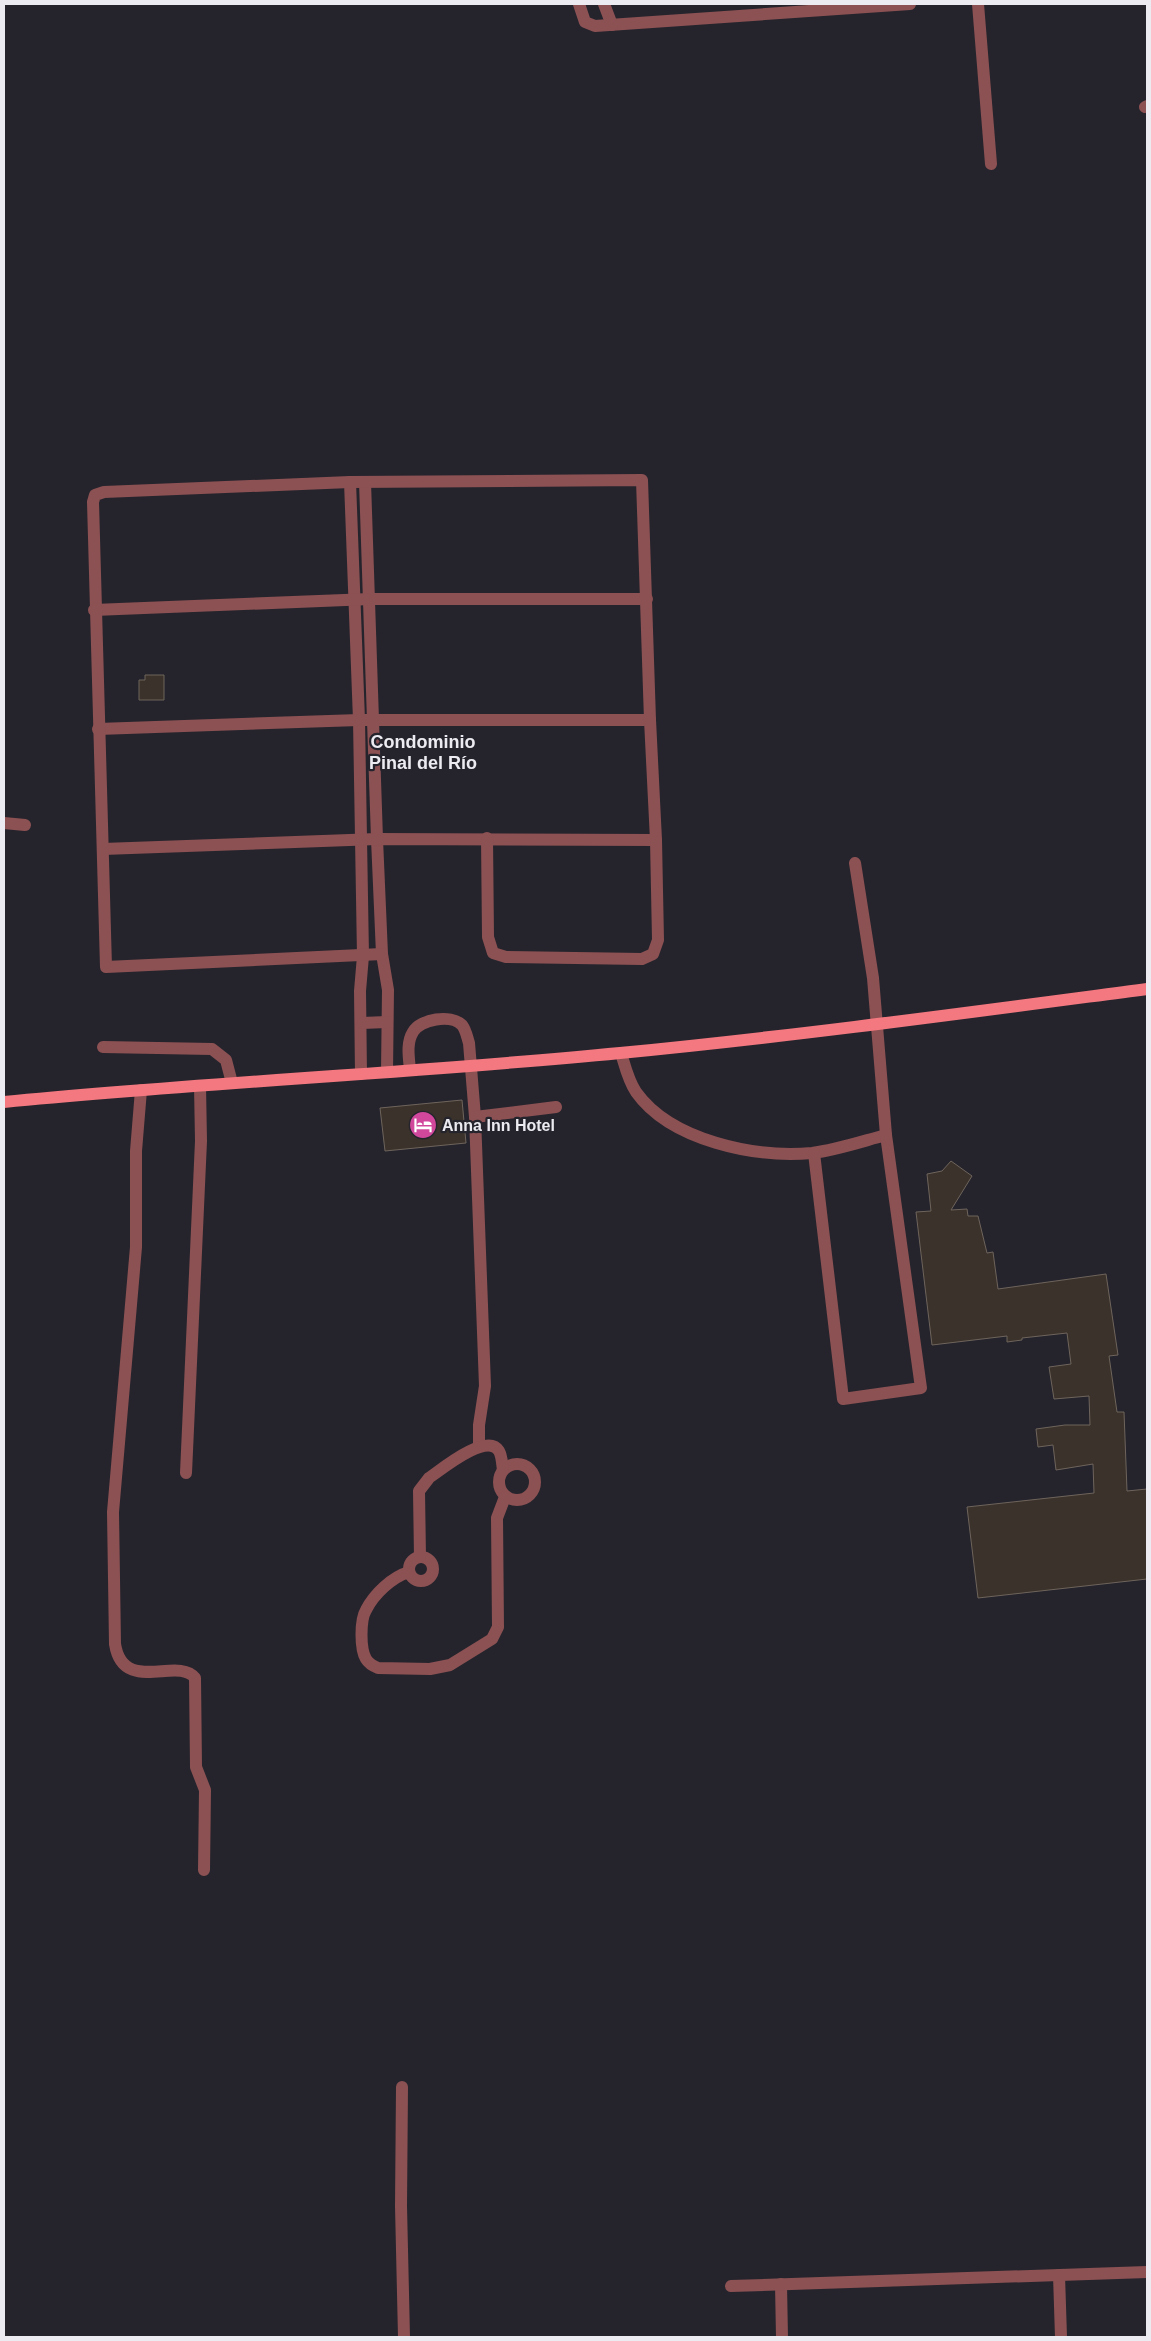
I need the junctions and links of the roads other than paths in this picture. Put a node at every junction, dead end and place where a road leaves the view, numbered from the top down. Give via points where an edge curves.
1 (579, 4) edge
2 (604, 4) edge
3 (910, 4) edge
4 (978, 4) edge
5 (870, 6) edge
6 (783, 9) edge
7 (612, 25) junction
8 (991, 164) dead end
9 (350, 482) junction
10 (365, 482) junction
11 (370, 599) junction
12 (647, 599) junction
13 (353, 600) junction
14 (94, 610) junction
15 (359, 720) junction
16 (374, 720) junction
17 (650, 720) junction
18 (98, 729) junction
19 (4, 823) edge
20 (26, 825) dead end
21 (487, 838) junction
22 (377, 839) junction
23 (361, 840) junction
24 (656, 840) junction
25 (103, 849) junction
26 (855, 863) dead end
27 (382, 954) junction
28 (363, 956) junction
29 (1147, 989) edge
30 (387, 1022) junction
31 (362, 1023) junction
32 (876, 1024) junction
33 (103, 1047) dead end
34 (621, 1053) junction
35 (470, 1066) junction
36 (410, 1070) junction
37 (388, 1072) junction
38 (361, 1074) junction
39 (232, 1083) junction
40 (200, 1086) junction
41 (141, 1090) junction
42 (4, 1102) edge
43 (556, 1107) dead end
44 (475, 1117) junction
45 (886, 1135) junction
46 (814, 1153) junction
47 (479, 1445) junction
48 (503, 1470) junction
49 (186, 1473) dead end
50 (505, 1497) junction
51 (420, 1556) junction
52 (409, 1572) junction
53 (204, 1870) dead end
54 (402, 2087) dead end
55 (1147, 2272) edge
56 (1058, 2275) junction
57 (781, 2284) junction
58 (731, 2286) dead end
59 (404, 2337) edge
60 (782, 2337) edge
61 (1061, 2337) edge

1 - 7 street via 588,24
2 - 7 street
3 - 5 street
4 - 8 street
5 - 6 street
6 - 7 street
9 - 10 street
9 - 13 street
9 - 14 street via 97,493 93,502
10 - 11 street
10 - 12 street via 642,480
11 - 12 street
11 - 13 street
11 - 16 street
12 - 17 street
13 - 14 street
13 - 15 street
14 - 18 street
15 - 16 street
15 - 18 street
15 - 23 street
16 - 17 street
16 - 22 street
17 - 24 street
18 - 25 street
19 - 20 street
21 - 22 street
21 - 24 street
21 - 24 street via 488,937 493,953 506,957 642,959 653,954 658,940
22 - 23 street
22 - 27 street
23 - 25 street
23 - 28 street
25 - 28 street via 106,967
26 - 32 street via 873,978
27 - 28 street
27 - 30 street via 388,990
28 - 31 street
29 - 32 main road
30 - 31 street
30 - 37 street
31 - 38 street
32 - 34 main road
32 - 45 street
33 - 39 street via 212,1049 226,1060
34 - 35 main road
34 - 46 street via 635,1090 656,1114 675,1126 740,1149
35 - 36 main road
35 - 36 street via 469,1043 462,1025 438,1020 417,1026 412,1033
35 - 44 street
36 - 37 main road
37 - 38 main road
38 - 39 main road
39 - 40 main road
40 - 41 main road
40 - 49 street via 201,1140
41 - 42 main road
41 - 53 street via 136,1151 135,1257 113,1512 115,1644 117,1658 126,1667 138,1671 188,1672 195,1678 196,1767 205,1790
43 - 44 street
44 - 47 street via 485,1386 478,1425
45 - 46 street
45 - 46 street via 921,1388 843,1399
47 - 48 street via 491,1445 500,1452
47 - 51 street via 428,1478 420,1487
48 - 50 street via 498,1481
48 - 50 street via 520,1464 531,1470 535,1482 532,1493 522,1500
50 - 52 street via 497,1518 498,1627 492,1639 445,1667 378,1668 371,1665 363,1648 365,1612 383,1588 396,1577
51 - 52 street via 411,1562
51 - 52 street via 431,1561 434,1569 431,1576 425,1581 417,1581
54 - 59 street
55 - 56 street
56 - 57 street
56 - 61 street
57 - 58 street
57 - 60 street

